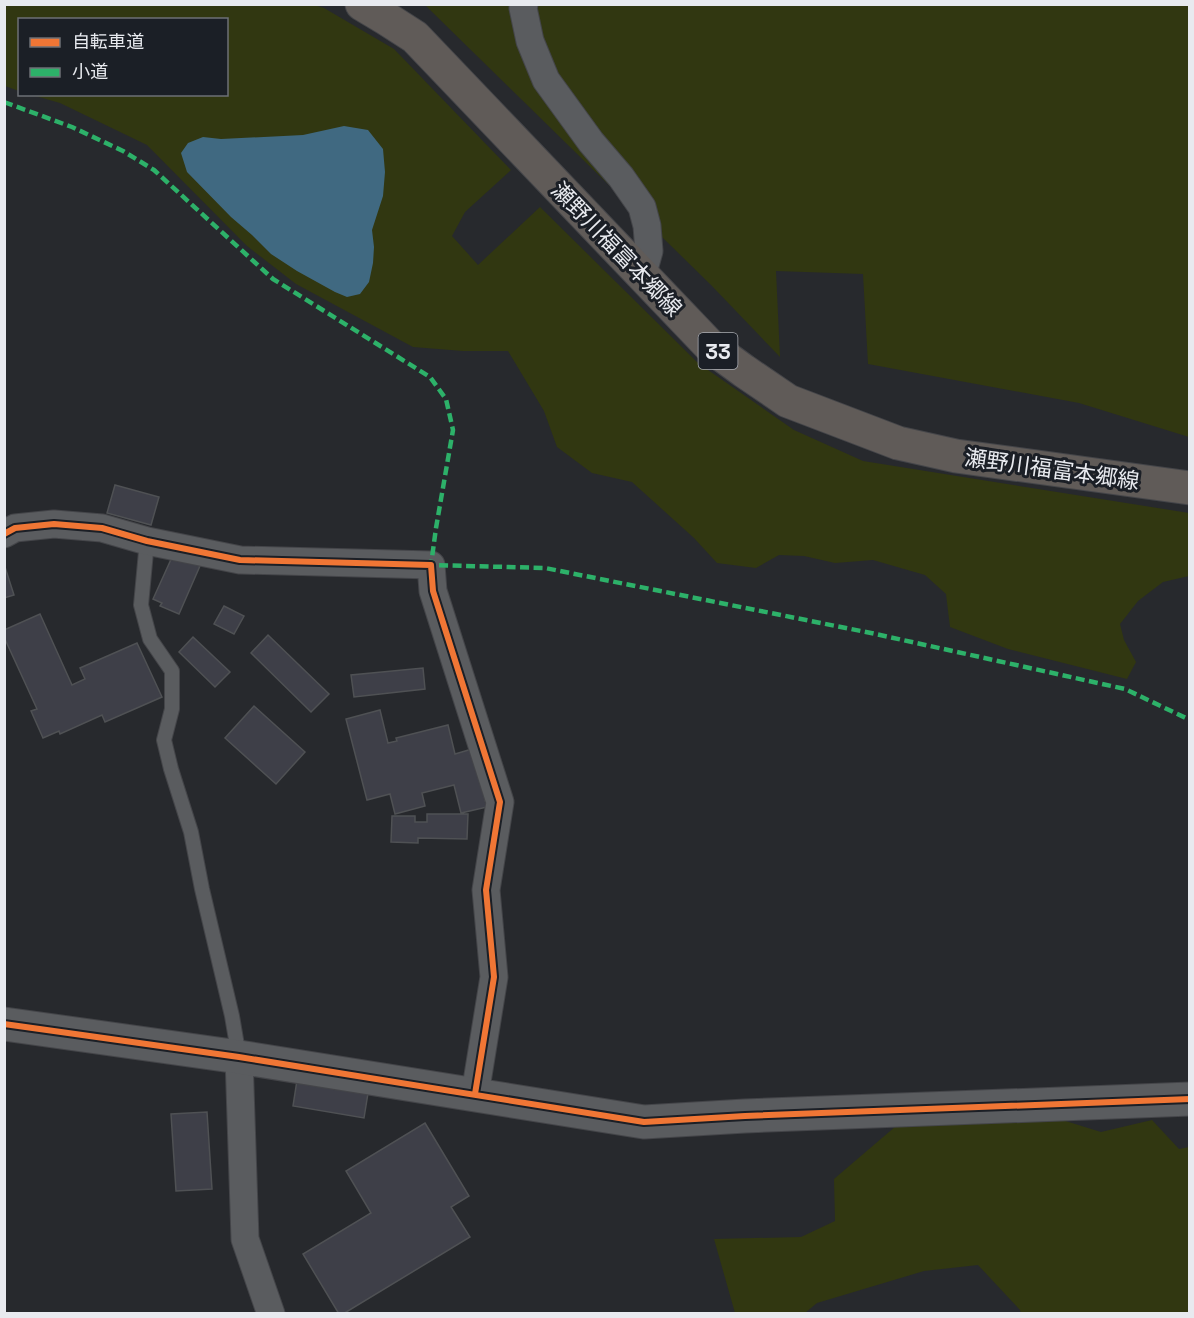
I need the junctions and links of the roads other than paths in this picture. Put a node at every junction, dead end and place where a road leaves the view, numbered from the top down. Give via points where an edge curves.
1 (362, 4) edge
2 (524, 4) edge
3 (642, 276) junction
4 (1190, 488) edge
5 (4, 534) edge
6 (147, 541) junction
7 (4, 1024) edge
8 (239, 1057) junction
9 (475, 1095) junction
10 (1190, 1099) edge
11 (271, 1314) edge

1 - 3 main road, 瀬野川福富本郷線 / 33 via 415,37
2 - 3 street via 530,41 546,80 642,207 649,251
3 - 4 main road, 瀬野川福富本郷線 / 33 via 711,347 788,401 898,442 956,456
5 - 6 street via 15,528 54,524 102,528
6 - 8 lane via 141,605 150,639 172,671 172,709 164,740 190,832
6 - 9 street via 240,560 431,566 433,591 500,802 486,890 494,977
7 - 8 street
8 - 9 street
8 - 11 street via 245,1239
9 - 10 street via 644,1122

